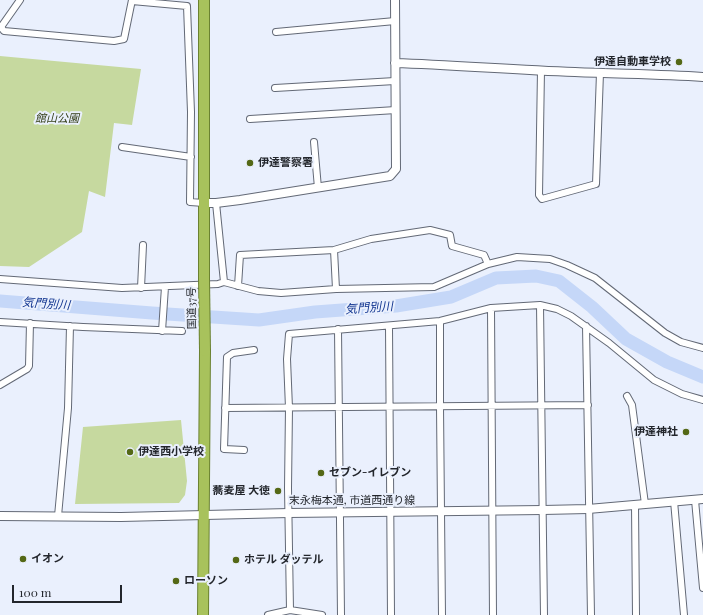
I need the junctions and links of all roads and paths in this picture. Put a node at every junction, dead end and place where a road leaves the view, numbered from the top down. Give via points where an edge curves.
1 (20, 0) edge
2 (204, 0) edge
3 (395, 0) edge
4 (132, 1) edge
5 (187, 3) edge
6 (395, 21) junction
7 (276, 32) dead end
8 (395, 63) junction
9 (541, 70) junction
10 (600, 73) junction
11 (703, 77) edge
12 (395, 81) junction
13 (274, 88) dead end
14 (396, 110) junction
15 (250, 119) dead end
16 (314, 142) dead end
17 (122, 148) dead end
18 (191, 157) junction
19 (318, 188) junction
20 (204, 203) junction
21 (216, 203) junction
22 (143, 245) dead end
23 (334, 250) junction
24 (488, 264) junction
25 (0, 279) edge
26 (224, 282) junction
27 (238, 286) junction
28 (141, 288) junction
29 (165, 289) junction
30 (336, 289) junction
31 (540, 305) junction
32 (491, 308) junction
33 (440, 321) junction
34 (0, 322) edge
35 (30, 323) junction
36 (70, 326) junction
37 (389, 326) junction
38 (586, 326) junction
39 (163, 328) junction
40 (338, 329) junction
41 (182, 331) dead end
42 (703, 348) edge
43 (254, 350) dead end
44 (0, 385) edge
45 (627, 396) dead end
46 (703, 400) edge
47 (588, 405) junction
48 (492, 406) junction
49 (542, 406) junction
50 (440, 407) junction
51 (225, 408) junction
52 (289, 408) junction
53 (339, 408) junction
54 (390, 408) junction
55 (244, 450) dead end
56 (699, 499) edge
57 (674, 501) junction
58 (644, 504) junction
59 (635, 505) junction
60 (588, 509) junction
61 (543, 510) junction
62 (492, 511) junction
63 (390, 512) junction
64 (441, 512) junction
65 (289, 513) junction
66 (340, 513) junction
67 (204, 515) junction
68 (0, 516) edge
69 (58, 516) junction
70 (703, 588) edge
71 (290, 610) junction
72 (204, 615) edge
73 (268, 615) edge
74 (322, 615) edge
75 (341, 615) edge
76 (391, 615) edge
77 (442, 615) edge
78 (494, 615) edge
79 (544, 615) edge
80 (591, 615) edge
81 (636, 615) edge
82 (684, 615) edge

1 - 4 street via 1,27 4,31 114,41 124,39
2 - 20 highway, 国道37号
3 - 6 street
4 - 5 street
5 - 18 street
6 - 7 street
6 - 8 street
8 - 9 street
8 - 12 street
9 - 10 street
9 - 10 street via 539,195 542,199 596,184
10 - 11 street
12 - 13 street
12 - 14 street
14 - 15 street
14 - 19 street via 396,169 390,176
16 - 19 street
17 - 18 street
18 - 20 street via 190,202
19 - 21 street
20 - 21 street
20 - 67 highway, 国道37号, bridge
21 - 26 street
22 - 28 street
23 - 24 street via 372,239 430,230 450,235 452,246 484,255
23 - 27 street via 240,255
23 - 30 street
24 - 30 street via 434,287
24 - 42 street via 518,257 535,257 567,265 595,278 665,333 681,342
25 - 28 street
26 - 27 street
26 - 29 street
27 - 30 street via 258,291 281,292
28 - 29 street
29 - 39 street
31 - 32 street
31 - 38 street via 557,309
31 - 49 street
32 - 33 street
32 - 48 street
33 - 37 street
33 - 50 street
34 - 35 street
35 - 36 street
35 - 44 street via 29,366
36 - 39 street
36 - 69 street via 68,408
37 - 40 street
37 - 54 street
38 - 46 street via 654,380 682,394
38 - 47 street
39 - 41 street
40 - 52 street via 289,334
40 - 53 street
43 - 51 street via 233,353 227,357
45 - 58 street via 632,405
47 - 49 street
47 - 60 street
48 - 49 street
48 - 50 street
48 - 62 street
49 - 61 street
50 - 54 street
50 - 64 street
51 - 52 street
51 - 55 street via 224,449
52 - 53 street
52 - 65 street
53 - 54 street
53 - 66 street
54 - 63 street
56 - 57 street, 末永梅本通, 市道西通り線
56 - 70 street
57 - 58 street, 末永梅本通, 市道西通り線
57 - 82 street
58 - 59 street, 末永梅本通, 市道西通り線
59 - 60 street, 末永梅本通, 市道西通り線
59 - 81 street
60 - 61 street, 末永梅本通, 市道西通り線
60 - 80 street
61 - 62 street, 末永梅本通, 市道西通り線
61 - 79 street
62 - 64 street, 末永梅本通, 市道西通り線
62 - 78 street
63 - 64 street, 末永梅本通, 市道西通り線
63 - 66 street, 末永梅本通, 市道西通り線
63 - 76 street
64 - 77 street
65 - 66 street, 末永梅本通, 市道西通り線
65 - 67 street, 末永梅本通, 市道西通り線
65 - 71 street
66 - 75 street
67 - 69 street, 末永梅本通, 市道西通り線
67 - 72 highway, 国道37号
68 - 69 street, 末永梅本通, 市道西通り線
71 - 73 street
71 - 74 street

